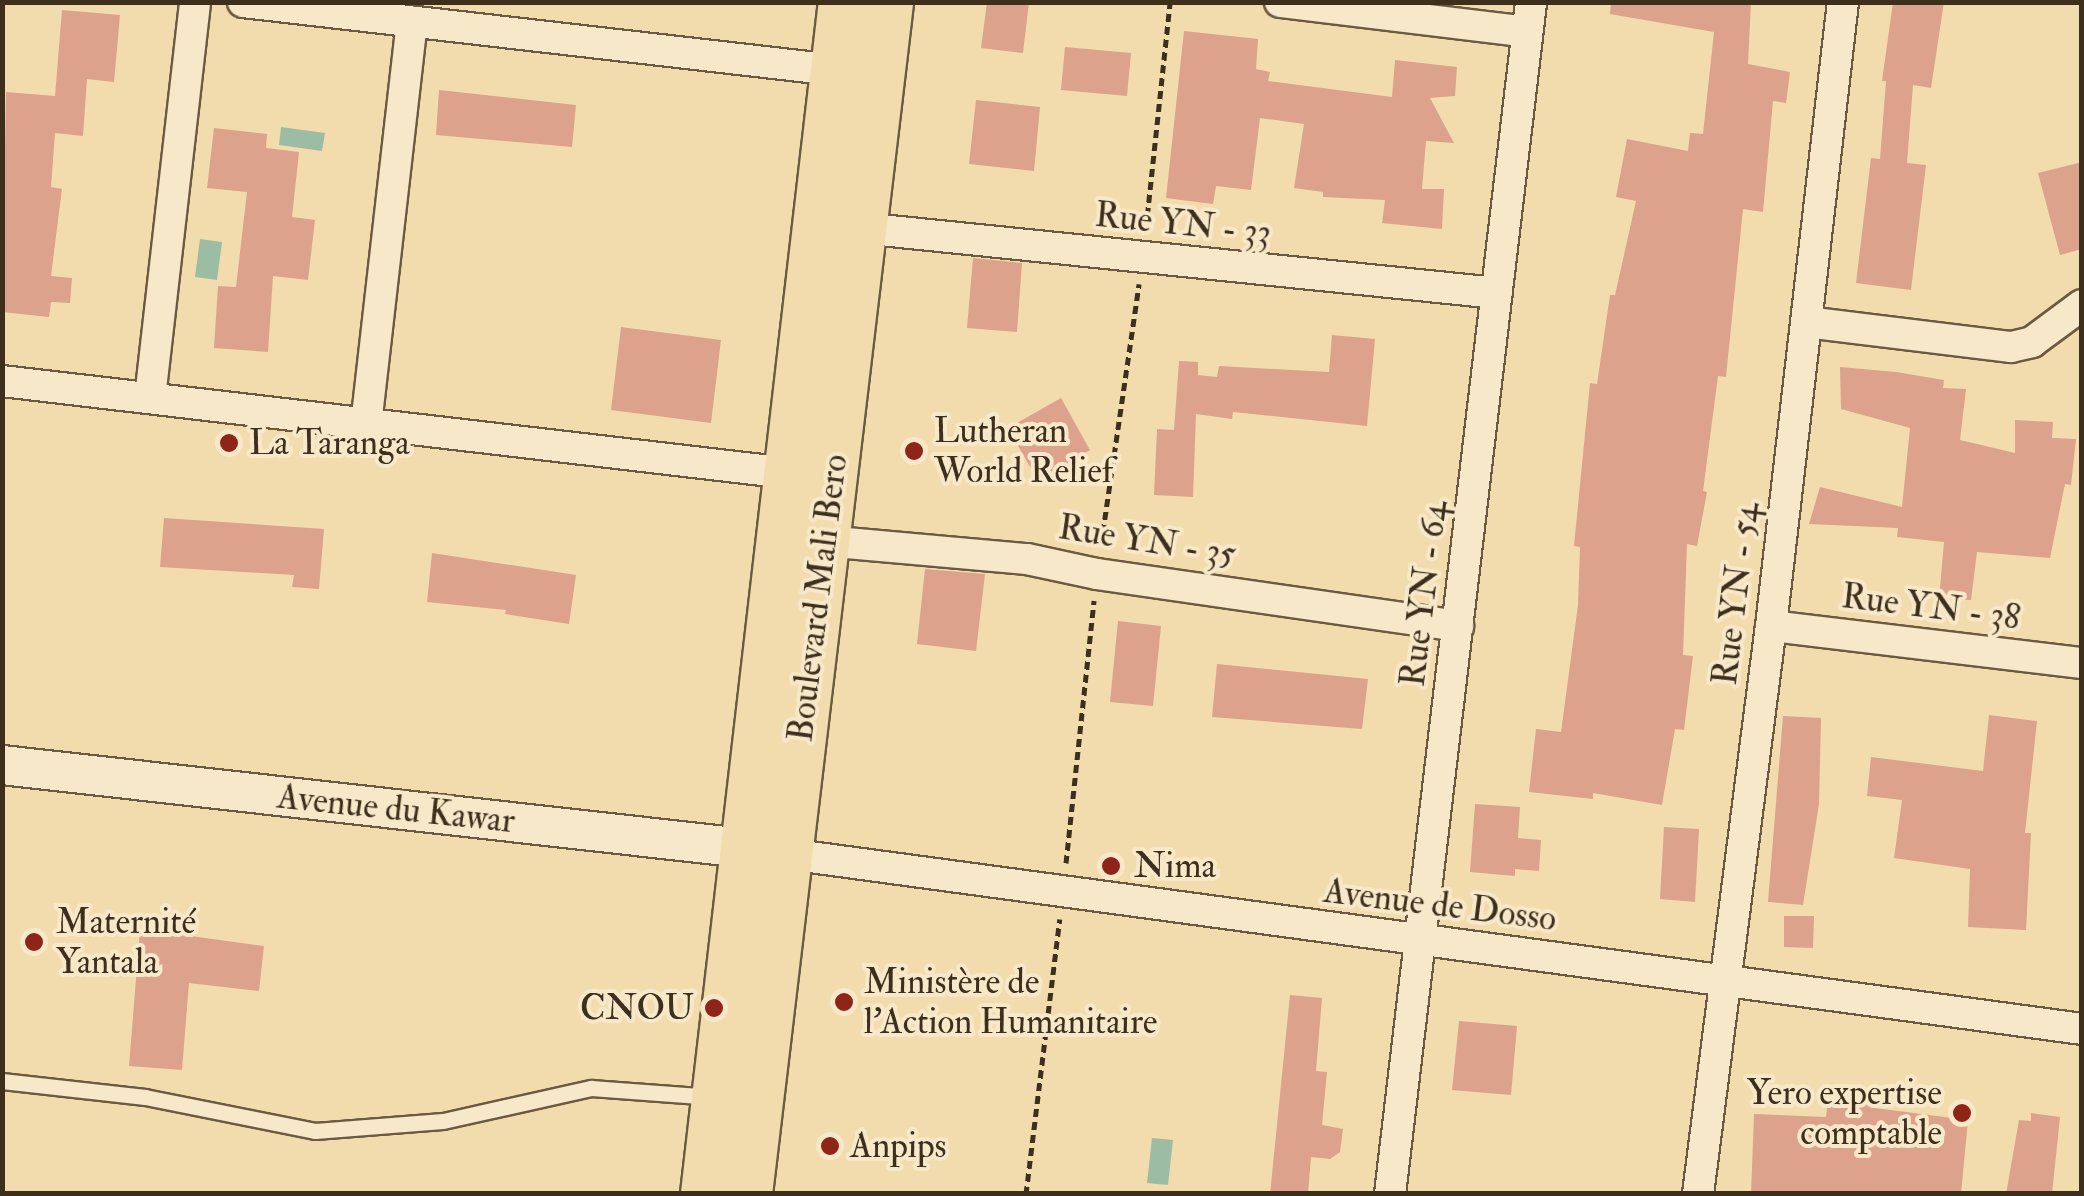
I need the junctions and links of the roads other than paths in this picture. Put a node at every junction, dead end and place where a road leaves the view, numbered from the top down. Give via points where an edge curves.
1 (195, 2) edge
2 (243, 2) edge
3 (843, 2) edge
4 (889, 2) edge
5 (1280, 2) edge
6 (1843, 2) edge
7 (1529, 17) edge
8 (412, 22) junction
9 (857, 73) junction
10 (861, 228) junction
11 (1497, 294) junction
12 (2082, 305) edge
13 (1806, 322) junction
14 (2, 380) edge
15 (150, 398) junction
16 (366, 425) junction
17 (810, 475) junction
18 (824, 540) junction
19 (1458, 626) junction
20 (1771, 626) junction
21 (2082, 663) edge
22 (2, 765) edge
23 (768, 851) junction
24 (1421, 940) junction
25 (1723, 980) junction
26 (2082, 1029) edge
27 (2, 1081) edge
28 (717, 1097) junction
29 (705, 1194) edge
30 (748, 1194) edge
31 (1390, 1194) edge
32 (1698, 1194) edge

1 - 15 street
2 - 8 street
3 - 9 main road, Boulevard Mali Bero
4 - 9 main road, Boulevard Mali Bero
5 - 7 street
6 - 13 street, Rue YN - 54
7 - 11 street, Rue YN - 64
8 - 9 street
8 - 16 street
9 - 10 main road, Boulevard Mali Bero
9 - 17 main road, Boulevard Mali Bero
10 - 11 street, Rue YN - 33
10 - 17 main road, Boulevard Mali Bero
11 - 19 street, Rue YN - 64
12 - 13 street via 2032,342 2011,346
13 - 20 street, Rue YN - 54
14 - 15 street
15 - 16 street
16 - 17 street
17 - 18 main road, Boulevard Mali Bero
17 - 23 main road, Boulevard Mali Bero
18 - 19 street, Rue YN - 35 via 1027,559
18 - 23 main road, Boulevard Mali Bero
19 - 24 street, Rue YN - 64
20 - 21 street, Rue YN - 38
20 - 25 street, Rue YN - 54
22 - 23 street, Avenue du Kawar
23 - 24 street, Avenue de Dosso
23 - 28 main road, Boulevard Mali Bero
23 - 30 main road, Boulevard Mali Bero
24 - 25 street, Avenue de Dosso
24 - 31 street, Rue YN - 64
25 - 26 street, Avenue de Dosso
25 - 32 street, Rue YN - 54
27 - 28 lane via 145,1097 314,1131 442,1121 591,1088
28 - 29 main road, Boulevard Mali Bero

